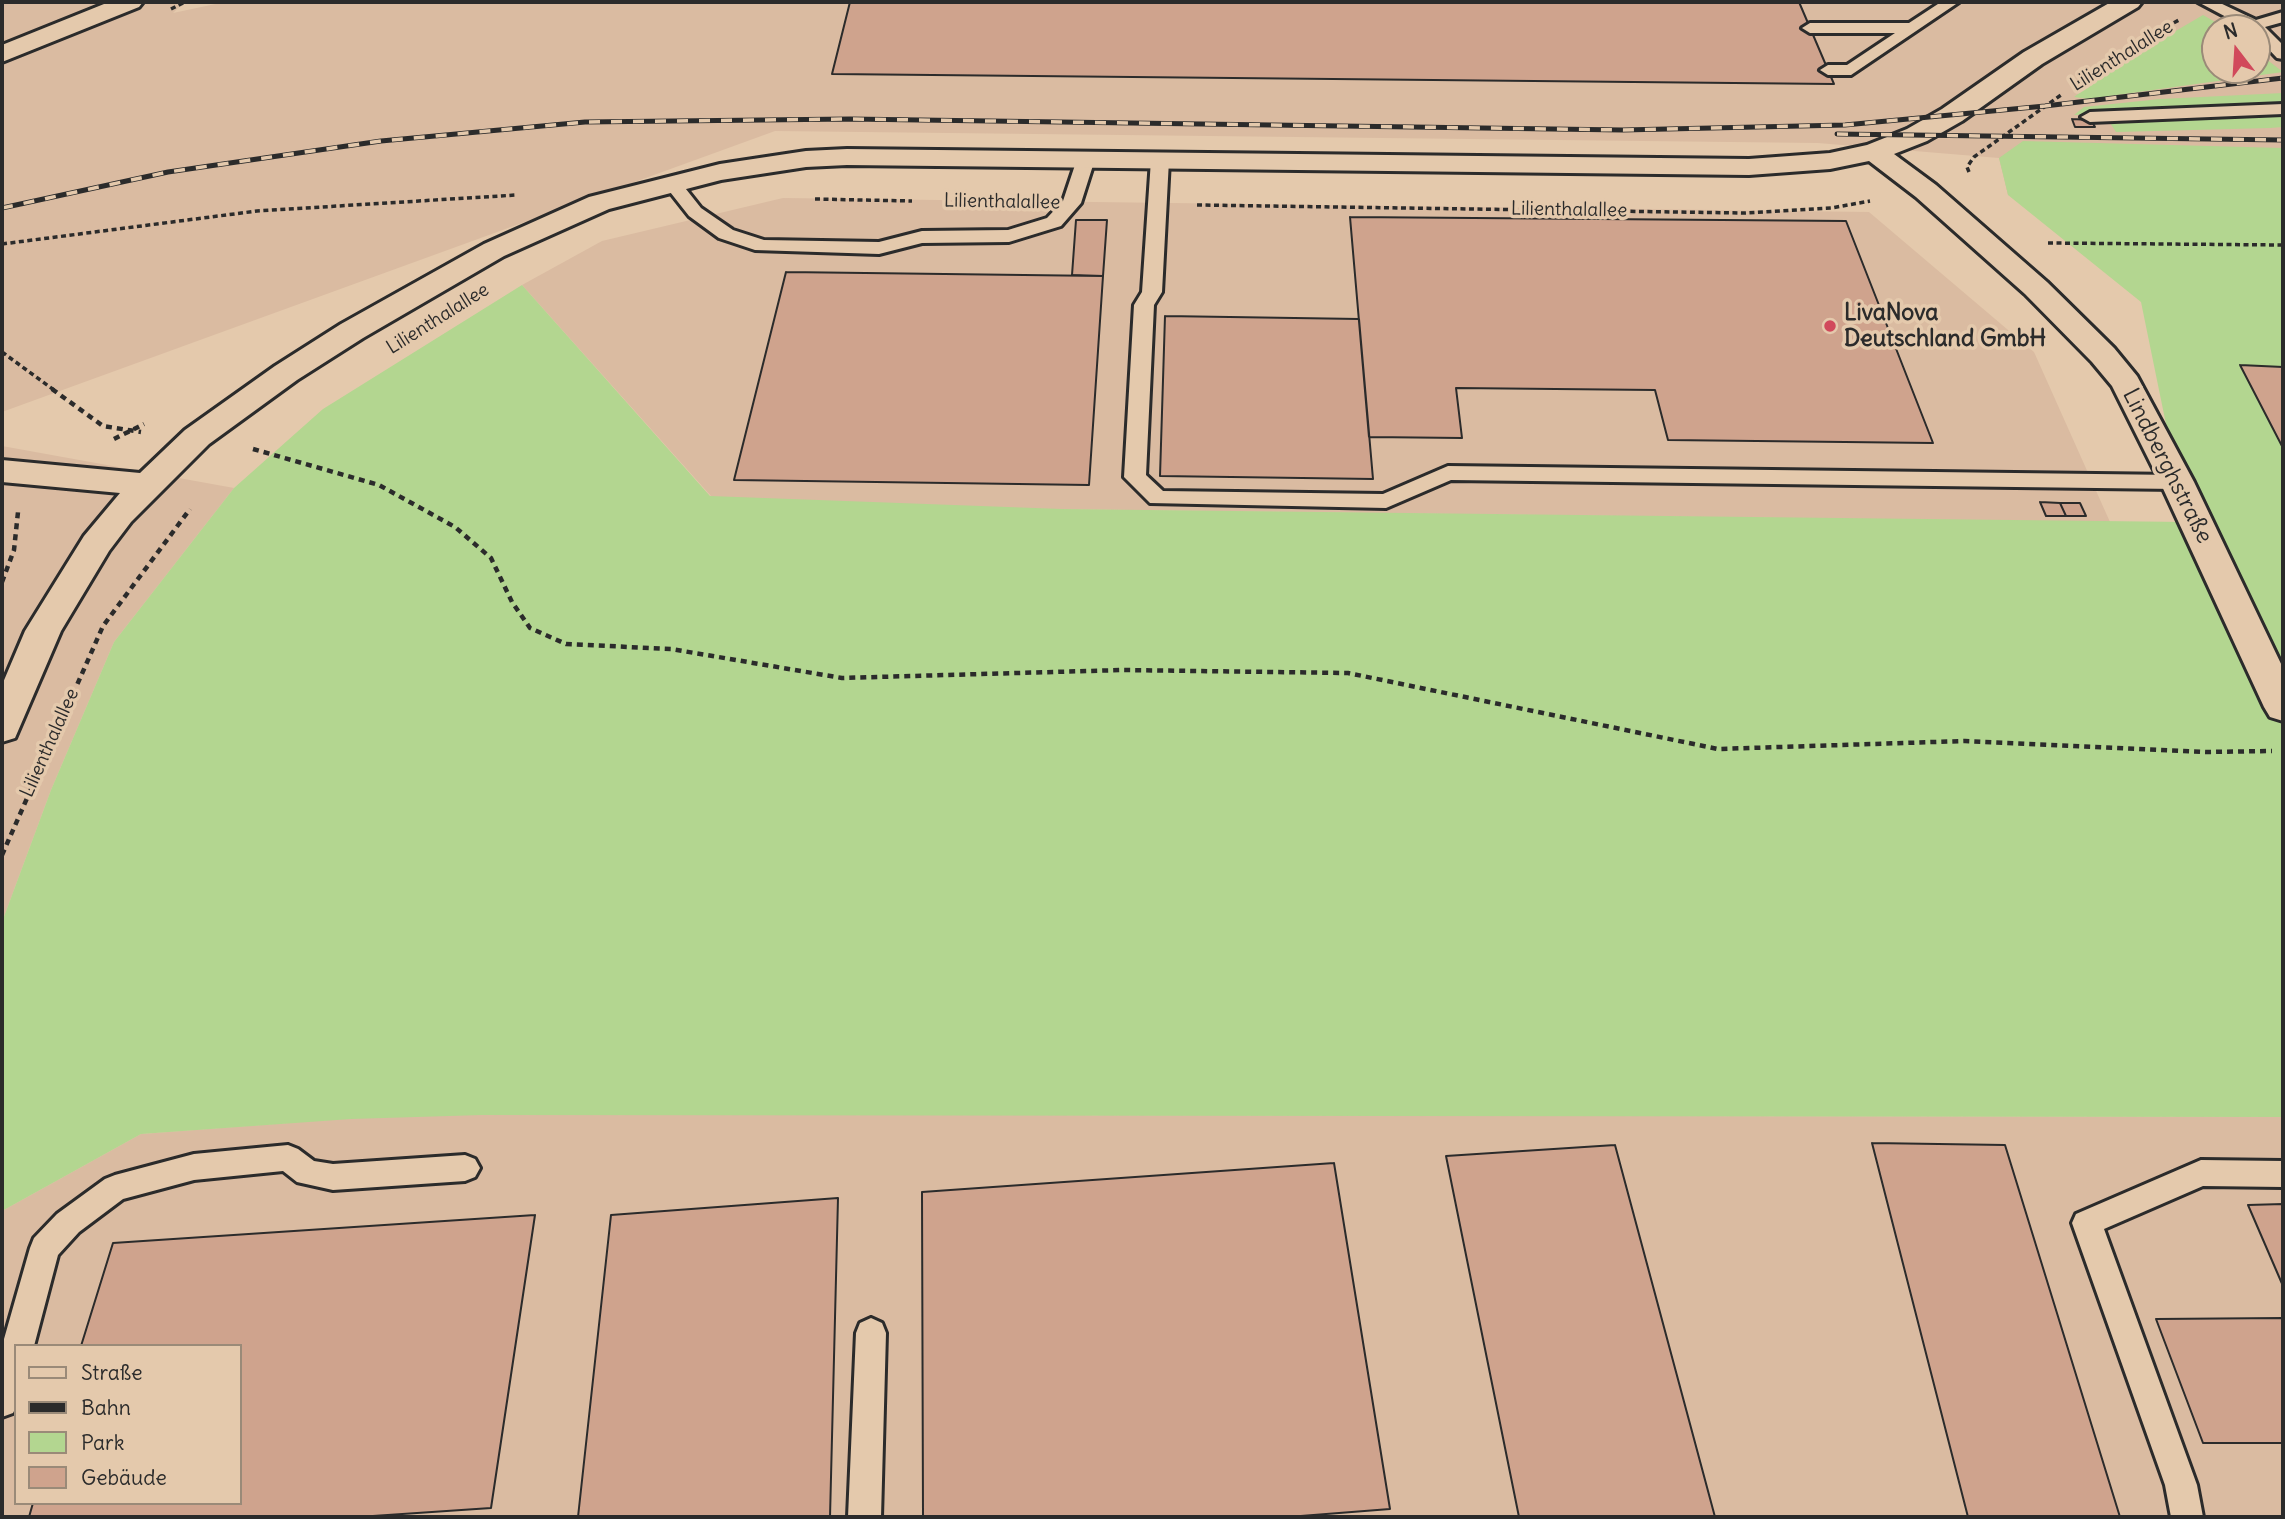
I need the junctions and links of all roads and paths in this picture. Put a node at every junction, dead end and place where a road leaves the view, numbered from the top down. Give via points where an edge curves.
1 (130, 2) edge
2 (1951, 2) edge
3 (2129, 2) edge
4 (2207, 2) edge
5 (2232, 14) edge
6 (1810, 27) dead end
7 (1912, 28) junction
8 (2154, 33) dead end
9 (2, 54) edge
10 (2100, 67) dead end
11 (1828, 70) dead end
12 (2283, 109) edge
13 (2090, 117) dead end
14 (1874, 152) junction
15 (1086, 159) junction
16 (1160, 160) junction
17 (671, 183) junction
18 (1926, 191) junction
19 (528, 194) dead end
20 (806, 200) dead end
21 (922, 201) dead end
22 (1157, 204) junction
23 (2, 244) edge
24 (2283, 245) edge
25 (1996, 252) junction
26 (2, 352) edge
27 (133, 432) dead end
28 (261, 440) dead end
29 (2, 471) edge
30 (2177, 482) junction
31 (147, 485) junction
32 (195, 504) dead end
33 (2283, 707) edge
34 (2, 729) edge
35 (2283, 750) edge
36 (2, 855) edge
37 (464, 1168) dead end
38 (2283, 1174) edge
39 (871, 1333) dead end
40 (19, 1344) edge
41 (14, 1361) edge
42 (2, 1402) edge
43 (864, 1517) edge
44 (2187, 1517) edge

1 - 9 street
2 - 7 lane
3 - 14 street, Lilienthalallee via 2034,58 1952,115
4 - 5 lane
4 - 8 path, Lilienthalallee
6 - 7 lane
7 - 11 lane via 1851,70
10 - 18 path, Lilienthalallee via 1974,157 1967,167 1971,178
12 - 13 lane
14 - 16 street, Lilienthalallee via 1817,163 1749,167
14 - 18 street, Lindberghstraße
15 - 16 street, Lilienthalallee
15 - 17 street, Lilienthalallee via 847,157 762,165
15 - 17 lane via 1072,203 1054,222 1009,236 922,237 879,248 762,246 726,234 695,212
16 - 22 lane
17 - 31 street, Lilienthalallee via 599,203 539,228 352,331 197,437
18 - 22 path, Lilienthalallee via 1831,208 1757,212
18 - 25 street, Lindberghstraße
19 - 23 path via 257,211
20 - 21 path, Lilienthalallee
22 - 30 lane via 1152,292 1144,305 1135,477 1158,498 1386,501 1448,473
24 - 25 path via 2077,241
25 - 30 street, Lindberghstraße via 2071,322 2126,383
26 - 27 path via 103,426
28 - 35 path via 251,449 379,485 455,527 491,558 530,628 566,644 671,649 842,678 1122,670 1348,673 1718,749 1965,741 2206,752
29 - 31 street
30 - 33 street, Lindberghstraße
31 - 34 street, Lilienthalallee via 118,514 64,593
32 - 36 path, Lilienthalallee via 103,626
37 - 40 lane via 333,1177 307,1173 288,1158 194,1167 115,1188 68,1223 45,1248
38 - 44 lane via 2201,1173 2087,1223 2181,1485
39 - 43 lane
41 - 42 lane

